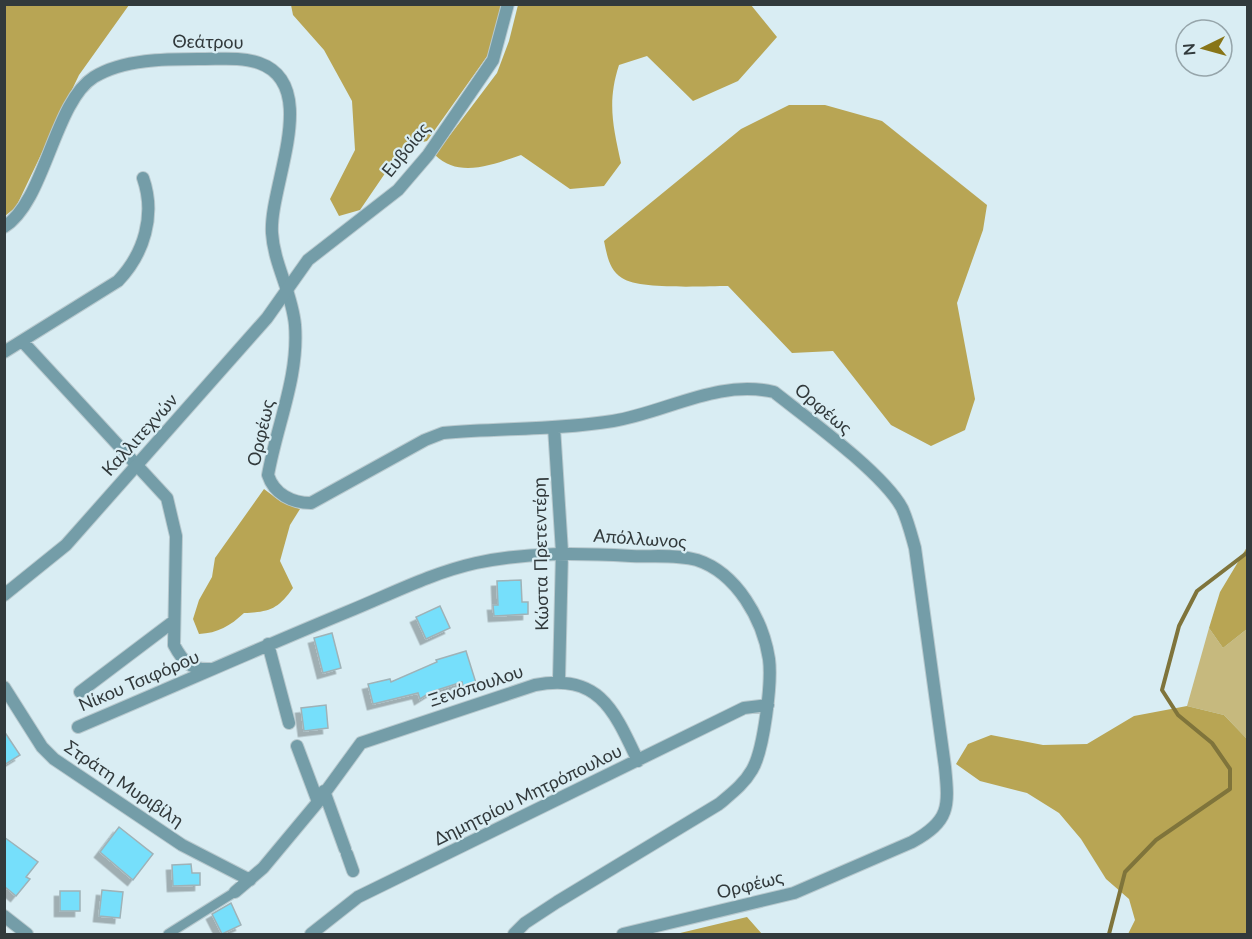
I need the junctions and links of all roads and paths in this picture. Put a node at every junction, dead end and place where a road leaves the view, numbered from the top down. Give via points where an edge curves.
1 (508, 4) edge
2 (143, 178) dead end
3 (4, 227) edge
4 (288, 286) junction
5 (22, 341) junction
6 (4, 352) edge
7 (554, 427) junction
8 (136, 466) junction
9 (562, 552) junction
10 (4, 595) edge
11 (174, 621) junction
12 (268, 644) junction
13 (215, 668) junction
14 (559, 680) junction
15 (4, 687) edge
16 (80, 692) dead end
17 (768, 705) junction
18 (289, 723) dead end
19 (78, 727) dead end
20 (297, 746) dead end
21 (638, 761) junction
22 (321, 797) junction
23 (353, 871) dead end
24 (250, 880) junction
25 (235, 892) joint
26 (4, 916) edge
27 (27, 934) edge
28 (168, 934) edge
29 (311, 934) edge
30 (514, 934) edge
31 (623, 934) edge

1 - 4 street, Ευβοίας via 493,60 428,155 399,190 315,254
2 - 5 street via 149,194 149,214 141,246 130,268 118,281
3 - 4 street, Θεάτρου via 23,210 71,107 93,78 109,70 163,59 238,59 258,63 274,70 285,85 290,102 291,118 272,232
4 - 7 street, Ορφέως via 295,324 295,362 268,475 272,487 283,495 300,503 311,503 443,433
4 - 8 street, Καλλιτεχνών via 267,318
5 - 6 street
5 - 8 street
7 - 9 street, Κώστα Πρετεντέρη
7 - 31 street, Ορφέως via 621,419 716,392 759,388 774,392 873,474 901,506 915,548 945,767 946,812 929,833 912,842 794,893
8 - 10 street, Καλλιτεχνών via 66,545
8 - 11 street via 167,498 172,512 176,537
9 - 12 street, Απόλλωνος via 460,567
9 - 14 street, Κώστα Πρετεντέρη
9 - 17 street, Απόλλωνος via 675,557 697,561 720,573 755,615 766,642 771,674
11 - 13 street via 174,645 180,657 190,667
11 - 16 street
12 - 13 street, Απόλλωνος
12 - 18 street
13 - 19 street, Νίκου Τσιφόρου
14 - 21 street via 597,695 614,713
14 - 22 street, Ξενόπουλου via 362,743
15 - 24 street, Στράτη Μυριβίλη via 42,747 54,759 182,845
17 - 21 street, Δημητρίου Μητρόπουλου via 744,708
17 - 30 street, Απόλλωνος via 753,768 740,786 720,804 541,912
20 - 22 street
21 - 29 street, Δημητρίου Μητρόπουλου via 358,897
22 - 23 street
22 - 24 street, Ξενόπουλου
24 - 25 street, Ξενόπουλου
25 - 28 street
26 - 27 street

